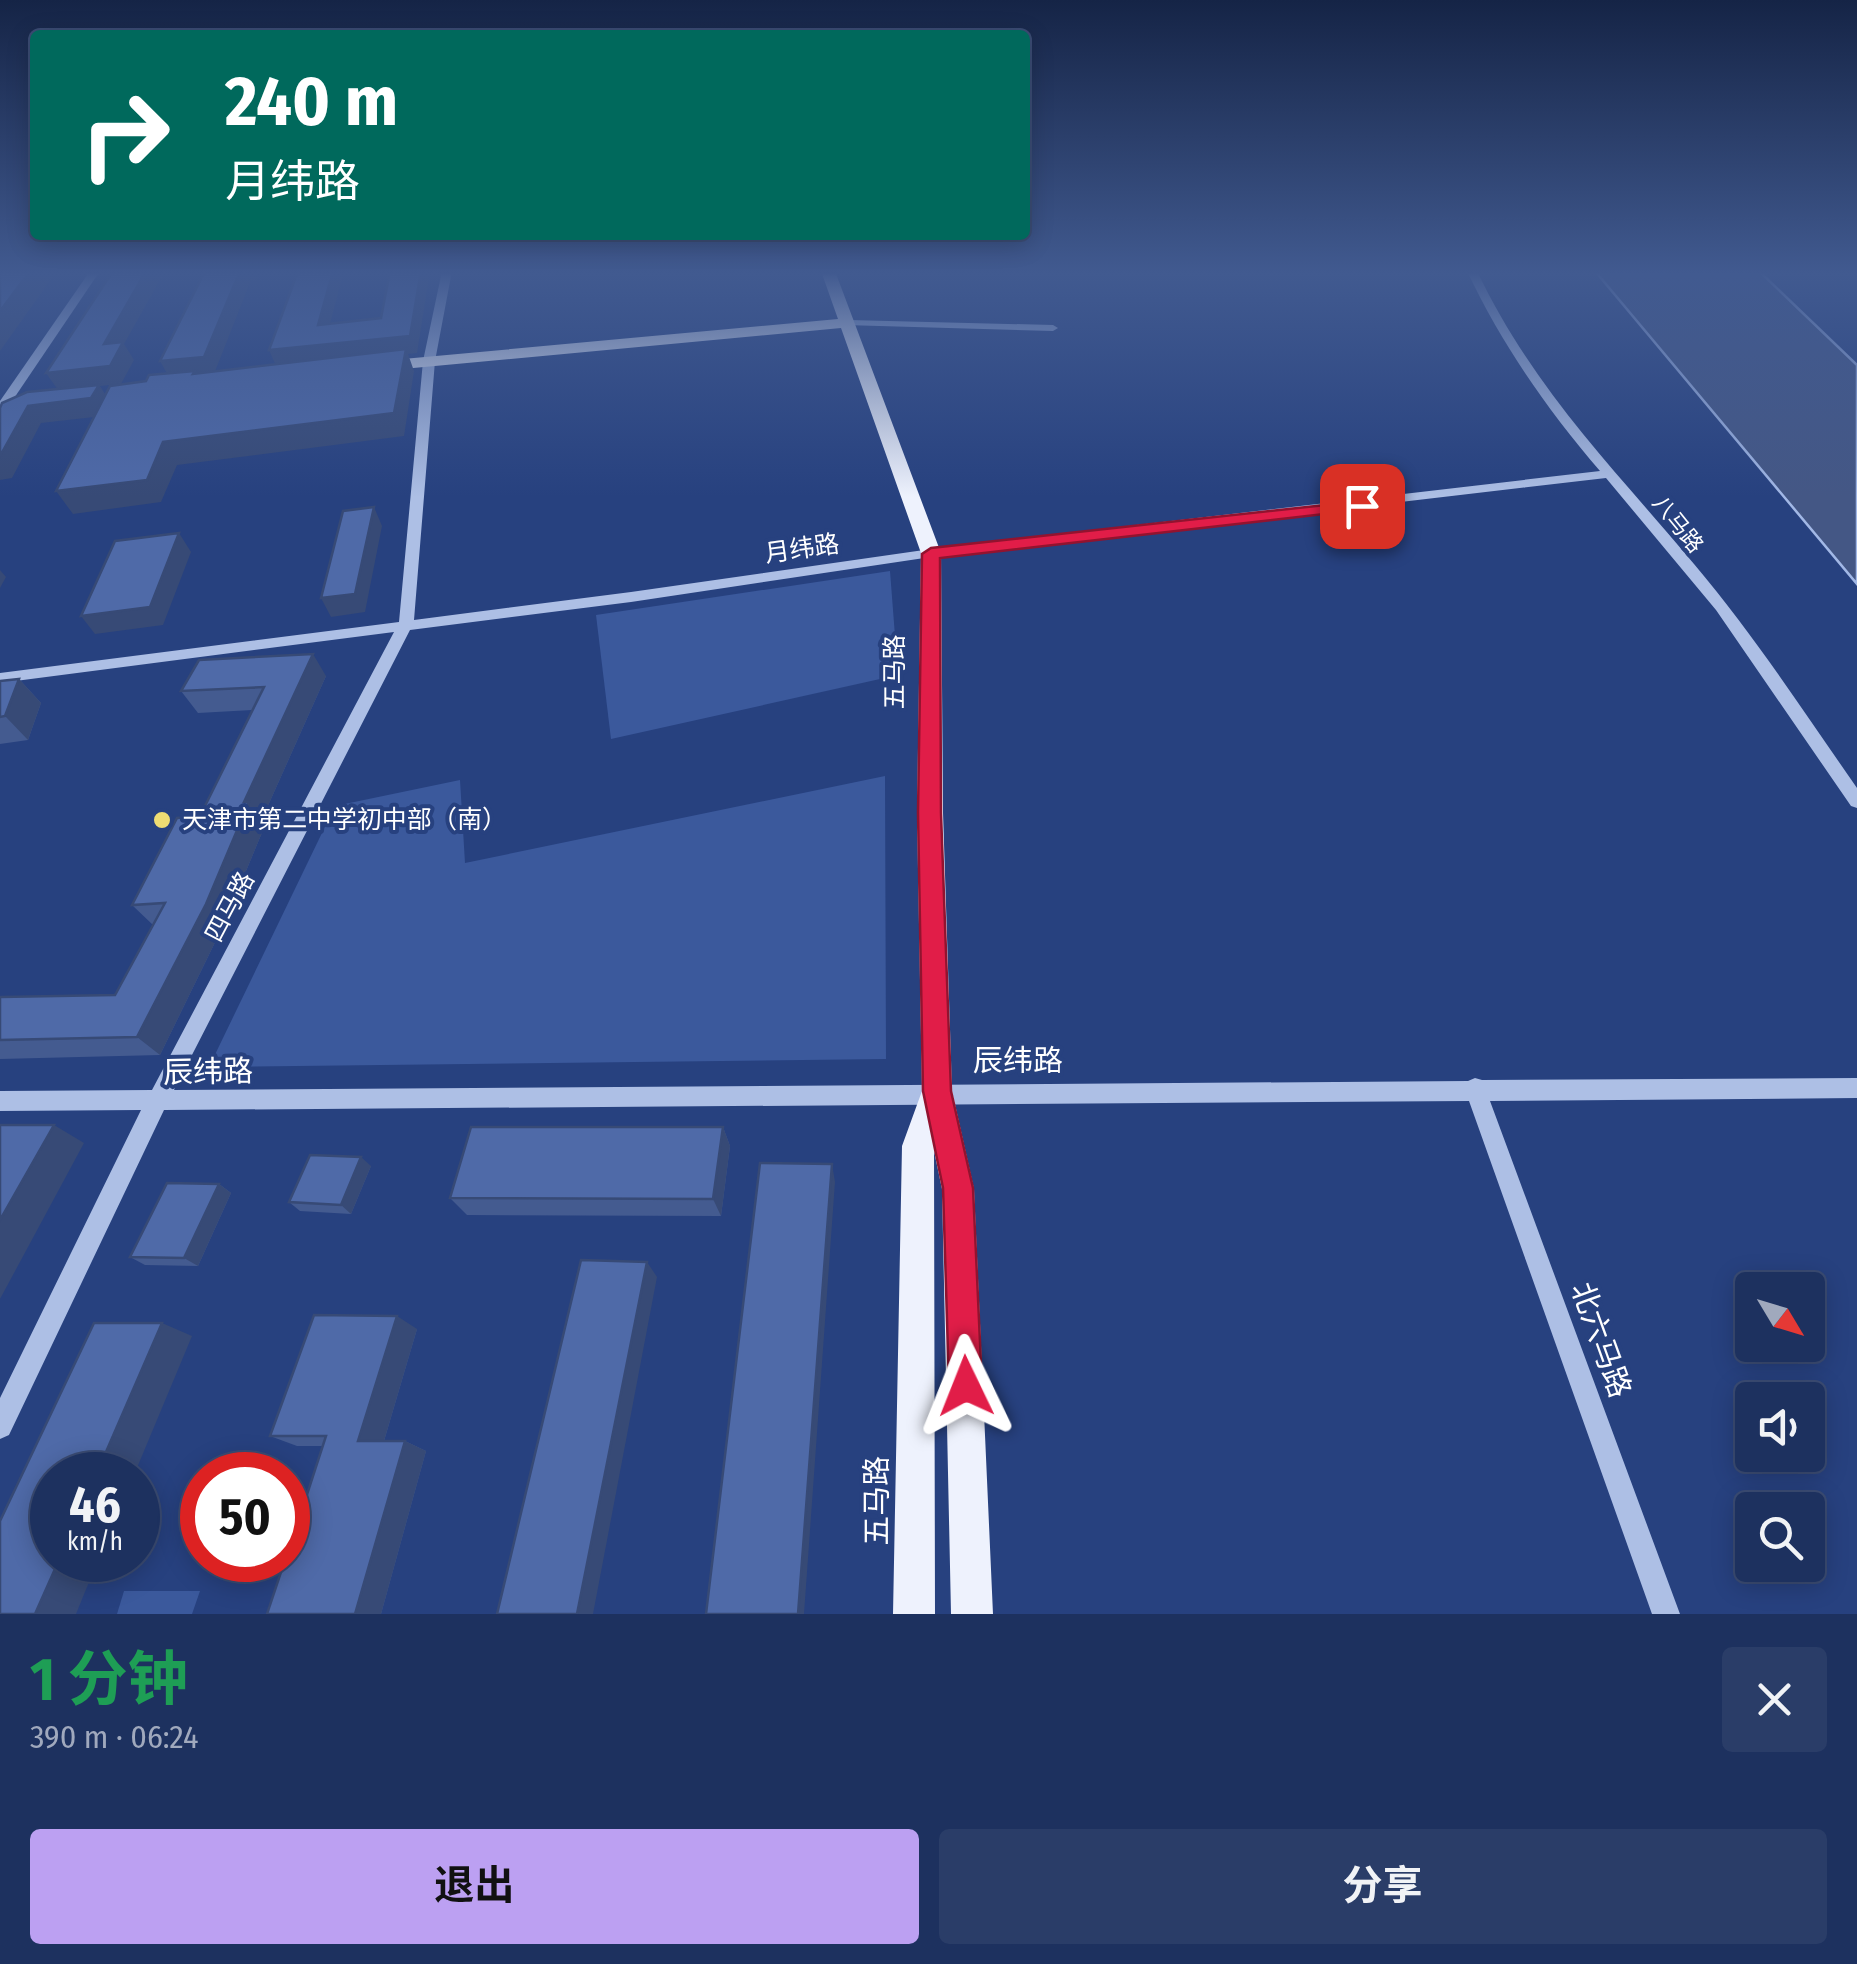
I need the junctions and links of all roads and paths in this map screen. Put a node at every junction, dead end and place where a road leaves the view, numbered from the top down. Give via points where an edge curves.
1 (43, 346) edge
2 (432, 346) edge
3 (587, 346) edge
4 (858, 346) edge
5 (1514, 346) edge
6 (429, 361) junction
7 (371, 367) edge
8 (23, 402) edge
9 (1, 406) edge
10 (1612, 474) junction
11 (931, 554) junction
12 (406, 624) junction
13 (0, 678) edge
14 (1857, 801) edge
15 (1475, 1088) junction
16 (1857, 1088) edge
17 (937, 1091) junction
18 (0, 1101) edge
19 (156, 1103) junction
20 (0, 1426) edge
21 (914, 1614) edge
22 (972, 1614) edge
23 (1666, 1614) edge

1 - 9 street
2 - 6 street, 四马路
3 - 6 main road
4 - 11 main road, 五马路
5 - 10 street, 八马路
6 - 7 main road
6 - 12 street, 四马路
8 - 9 main road
10 - 11 street, 月纬路
10 - 14 street, 八马路 via 1721,607
11 - 12 street, 月纬路
11 - 17 main road, 五马路
12 - 13 street, 月纬路
12 - 19 street, 四马路
15 - 16 street, 辰纬路
15 - 17 street, 辰纬路
15 - 23 street, 北六马路
17 - 19 street, 辰纬路
17 - 21 main road, 五马路 via 918,1146
17 - 22 main road, 五马路 via 958,1188
18 - 19 street, 辰纬路
19 - 20 street, 四马路

